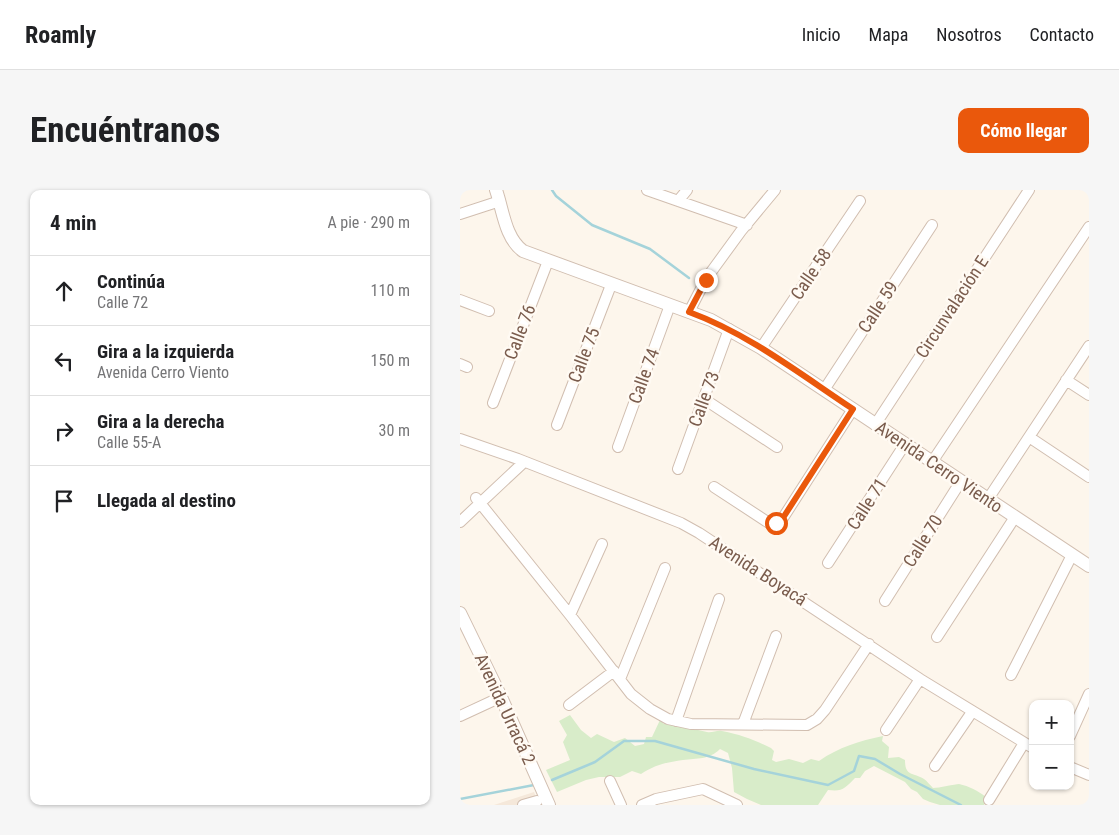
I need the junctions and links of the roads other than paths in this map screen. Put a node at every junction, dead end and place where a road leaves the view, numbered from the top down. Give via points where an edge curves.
1 (647, 190) edge
2 (687, 190) edge
3 (775, 190) edge
4 (1029, 190) edge
5 (498, 196) edge
6 (678, 201) junction
7 (860, 201) dead end
8 (460, 214) edge
9 (747, 225) junction
10 (932, 225) dead end
11 (1089, 227) edge
12 (548, 261) junction
13 (611, 285) junction
14 (460, 300) edge
15 (670, 305) junction
16 (489, 311) dead end
17 (689, 312) junction
18 (729, 329) junction
19 (1089, 346) edge
20 (761, 348) junction
21 (1066, 380) junction
22 (824, 390) junction
23 (1089, 395) edge
24 (704, 399) junction
25 (493, 403) dead end
26 (853, 409) junction
27 (557, 425) dead end
28 (875, 425) junction
29 (1029, 436) junction
30 (460, 439) edge
31 (905, 444) junction
32 (618, 447) dead end
33 (776, 447) dead end
34 (521, 461) junction
35 (932, 462) junction
36 (678, 469) dead end
37 (1089, 477) edge
38 (961, 481) junction
39 (714, 487) dead end
40 (988, 499) junction
41 (478, 501) junction
42 (460, 512) edge
43 (1015, 517) junction
44 (460, 522) edge
45 (602, 544) dead end
46 (1072, 555) junction
47 (828, 563) dead end
48 (1089, 566) edge
49 (665, 568) dead end
50 (718, 599) dead end
51 (885, 601) dead end
52 (460, 613) edge
53 (570, 615) junction
54 (776, 636) dead end
55 (937, 637) dead end
56 (869, 644) junction
57 (614, 671) junction
58 (1011, 675) dead end
59 (920, 679) junction
60 (620, 680) junction
61 (1089, 694) edge
62 (501, 697) junction
63 (569, 705) dead end
64 (972, 712) junction
65 (460, 716) edge
66 (676, 721) junction
67 (743, 724) junction
68 (1074, 727) edge
69 (886, 730) dead end
70 (1028, 746) edge
71 (935, 766) dead end
72 (1074, 769) edge
73 (1089, 775) edge
74 (610, 781) dead end
75 (989, 800) dead end
76 (716, 801) edge
77 (543, 803) edge
78 (523, 805) edge
79 (620, 805) edge
80 (642, 805) edge
81 (737, 805) edge

1 - 6 street
2 - 6 street
3 - 9 street
4 - 28 street, Circunvalación E
5 - 8 street
5 - 12 street, Avenida Cerro Viento via 517,247
6 - 9 street
7 - 20 street, Calle 58
9 - 17 street via 706,280
10 - 22 street, Calle 59
11 - 35 street
12 - 13 street, Avenida Cerro Viento
12 - 25 street, Calle 76
13 - 15 street, Avenida Cerro Viento
13 - 27 street, Calle 75
14 - 16 street
15 - 17 street, Avenida Cerro Viento
15 - 32 street, Calle 74
17 - 18 street, Avenida Cerro Viento
18 - 20 street, Avenida Cerro Viento
18 - 24 street, Calle 73
19 - 21 street
20 - 22 street, Avenida Cerro Viento
21 - 23 street
21 - 29 street
22 - 26 street, Avenida Cerro Viento
24 - 33 street
24 - 36 street, Calle 73
26 - 28 street, Avenida Cerro Viento
26 - 39 street via 781,521 769,523
28 - 31 street, Avenida Cerro Viento
29 - 37 street
29 - 40 street
30 - 34 street, Avenida Boyacá
31 - 35 street, Avenida Cerro Viento
31 - 47 street, Calle 71
34 - 41 street
34 - 56 street, Avenida Boyacá via 687,526
35 - 38 street, Avenida Cerro Viento
38 - 40 street, Avenida Cerro Viento
38 - 51 street, Calle 70
40 - 43 street, Avenida Cerro Viento
41 - 42 street
41 - 44 street
41 - 53 street
43 - 46 street, Avenida Cerro Viento
43 - 55 street
45 - 53 street
46 - 48 street, Avenida Cerro Viento
46 - 58 street
49 - 60 street
50 - 66 street
52 - 62 street, Avenida Urracá 2
53 - 57 street
54 - 67 street
56 - 59 street, Avenida Boyacá
56 - 67 street via 817,719 807,725
57 - 60 street
57 - 63 street
59 - 64 street, Avenida Boyacá
59 - 69 street
60 - 66 street via 650,709
61 - 68 street
62 - 65 street
62 - 77 street, Avenida Urracá 2
64 - 70 street, Avenida Boyacá
64 - 71 street
66 - 67 street
70 - 75 street
72 - 73 street
74 - 79 street
76 - 80 street via 703,789
76 - 81 street
77 - 78 street

